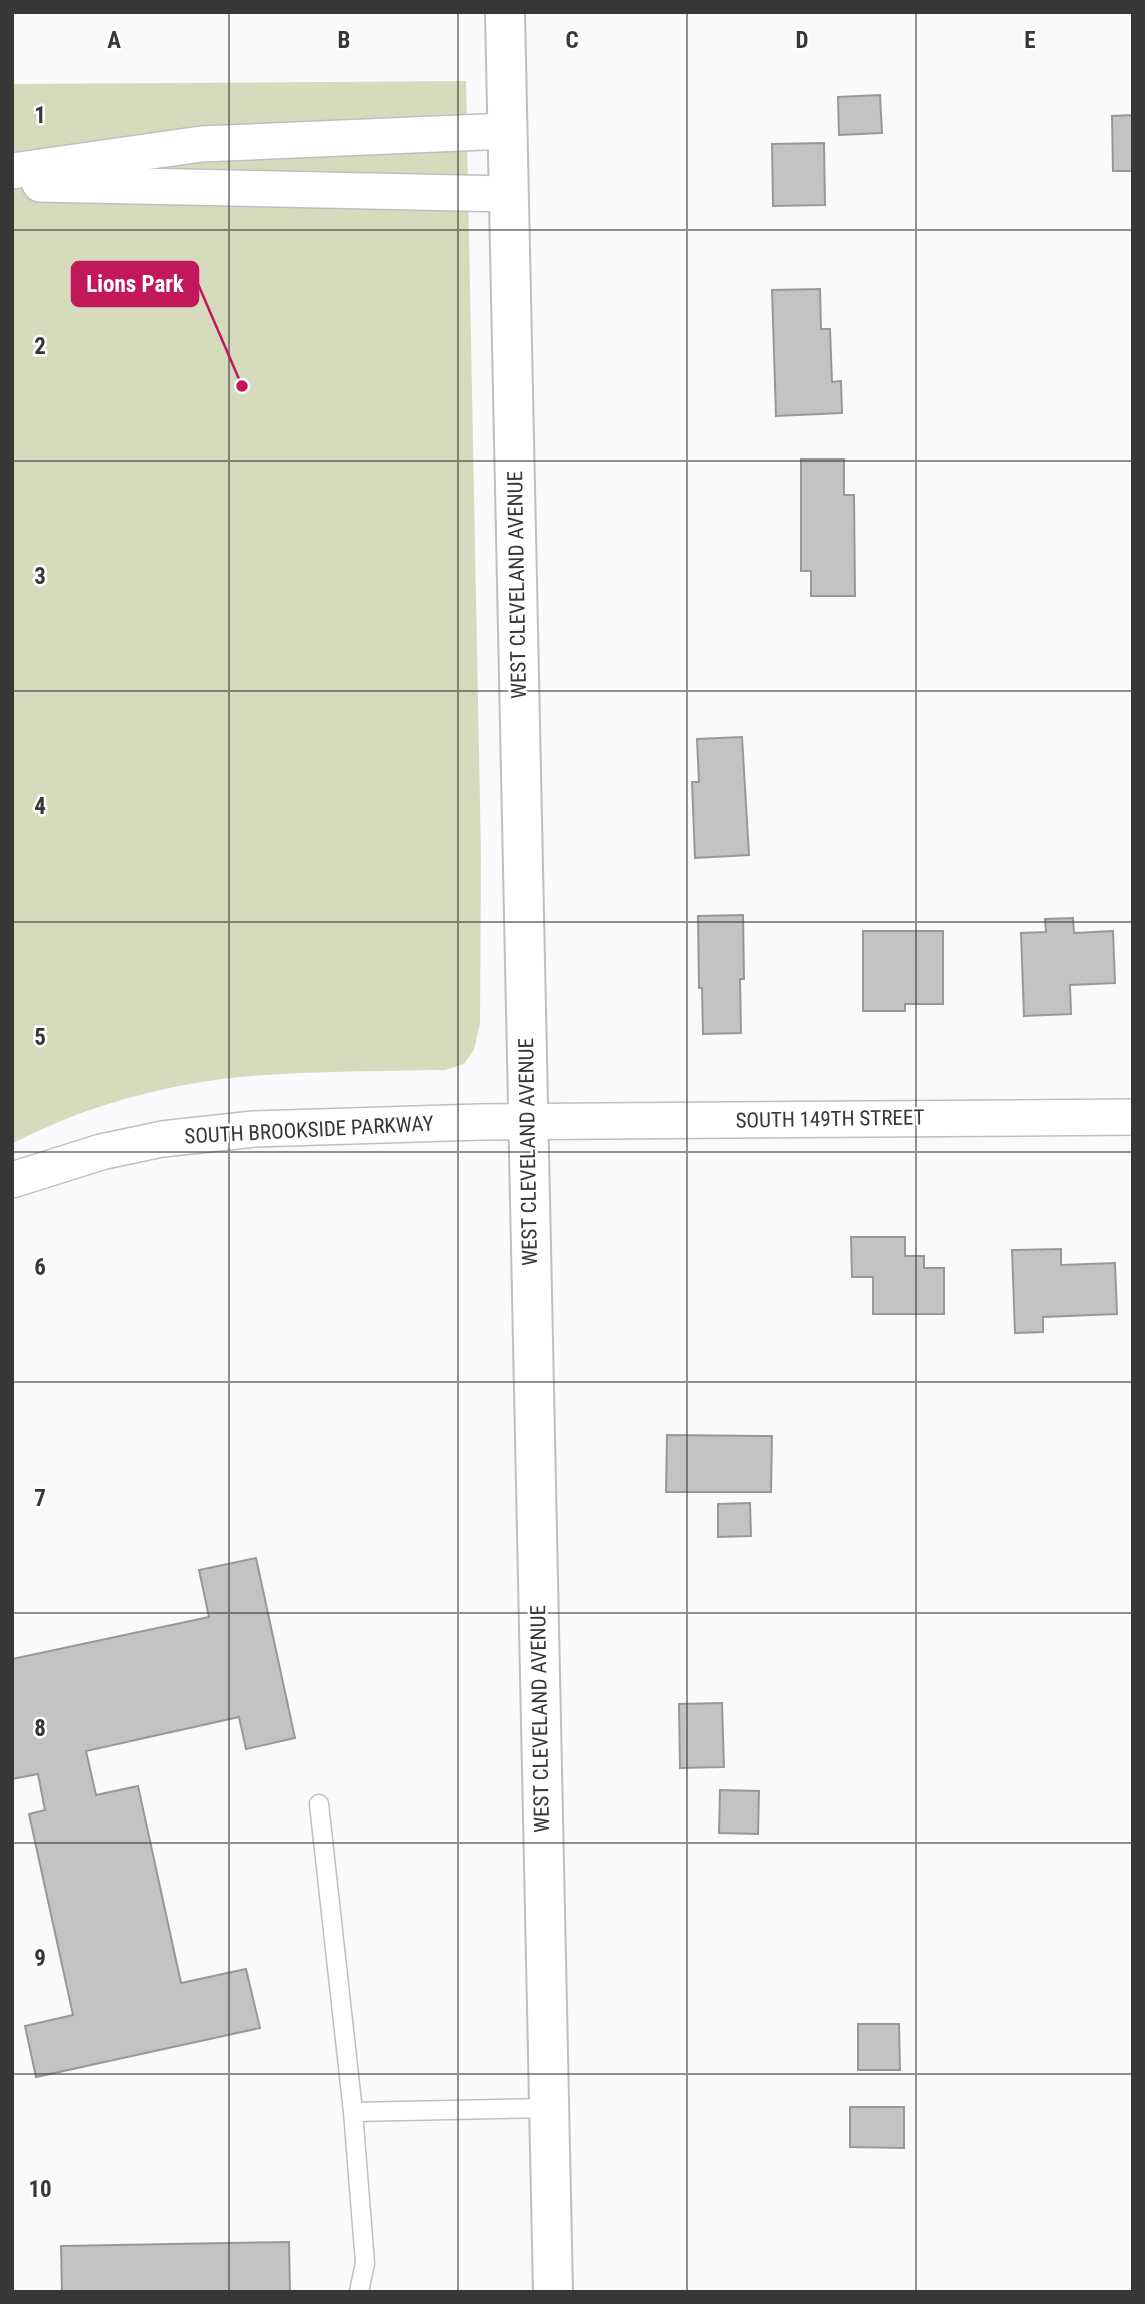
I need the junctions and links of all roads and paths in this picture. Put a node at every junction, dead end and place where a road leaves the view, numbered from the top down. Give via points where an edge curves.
1 (505, 12) edge
2 (507, 131) junction
3 (12, 171) edge
4 (12, 183) edge
5 (508, 194) junction
6 (1133, 1116) edge
7 (527, 1122) junction
8 (12, 1180) edge
9 (319, 1804) dead end
10 (549, 2108) junction
11 (353, 2112) junction
12 (359, 2292) edge
13 (553, 2292) edge

1 - 2 main road, WEST CLEVELAND AVENUE
2 - 3 street via 201,144
2 - 5 main road, WEST CLEVELAND AVENUE
4 - 5 street
5 - 7 main road, WEST CLEVELAND AVENUE
6 - 7 street, SOUTH 149TH STREET
7 - 8 street, SOUTH BROOKSIDE PARKWAY via 254,1129 162,1139 101,1152
7 - 10 main road, WEST CLEVELAND AVENUE
9 - 11 lane
10 - 11 lane
10 - 13 main road, WEST CLEVELAND AVENUE
11 - 12 lane via 365,2263

